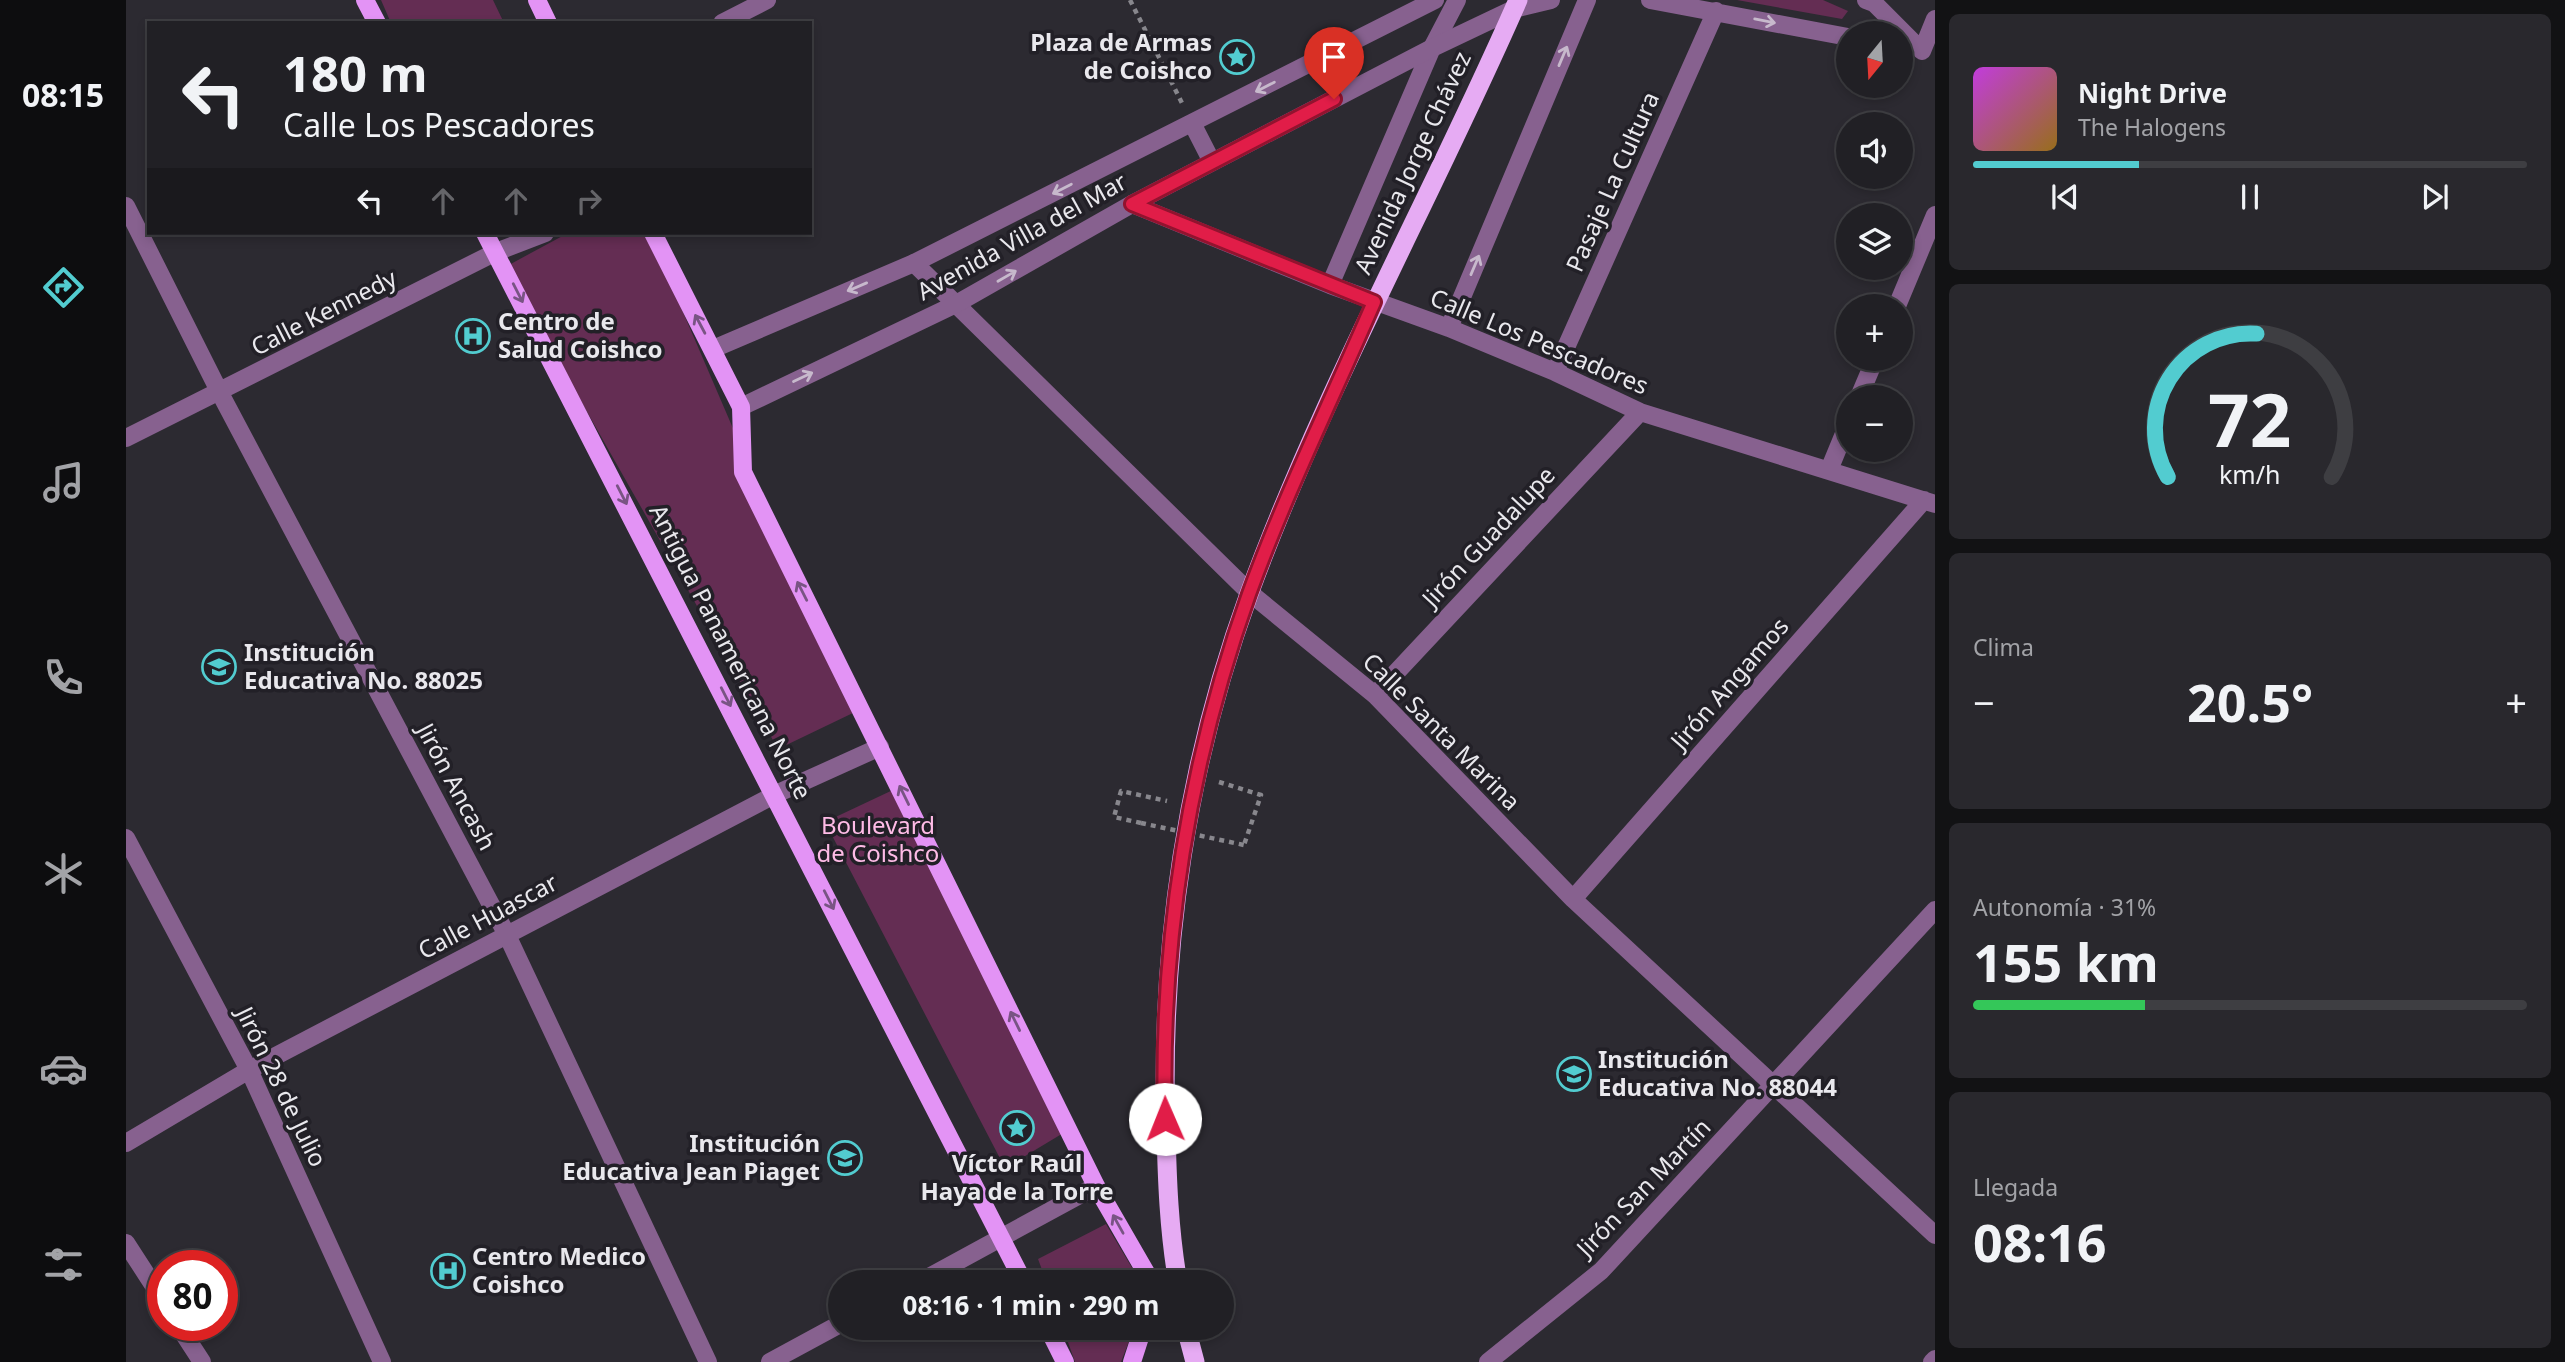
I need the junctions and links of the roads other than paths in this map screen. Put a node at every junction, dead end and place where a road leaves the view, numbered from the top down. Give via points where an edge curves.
1 (365, 0) edge
2 (537, 0) edge
3 (767, 0) edge
4 (1435, 0) edge
5 (1457, 0) edge
6 (1551, 0) edge
7 (1587, 0) edge
8 (1650, 0) edge
9 (1866, 0) edge
10 (1516, 5) edge
11 (1716, 12) junction
12 (1935, 19) edge
13 (376, 21) edge
14 (547, 21) edge
15 (726, 21) edge
16 (1836, 35) edge
17 (1432, 48) junction
18 (1928, 52) edge
19 (1192, 123) junction
20 (1212, 162) junction
21 (1132, 204) junction
22 (126, 206) edge
23 (1935, 215) edge
24 (486, 235) edge
25 (540, 235) edge
26 (654, 235) edge
27 (496, 253) junction
28 (914, 263) junction
29 (1329, 285) junction
30 (1902, 294) edge
31 (1374, 302) junction
32 (956, 304) junction
33 (1449, 328) junction
34 (713, 349) junction
35 (1555, 372) junction
36 (220, 393) junction
37 (741, 407) junction
38 (1640, 412) junction
39 (126, 438) edge
40 (1836, 453) edge
41 (1829, 470) junction
42 (1929, 502) edge
43 (1250, 593) junction
44 (1375, 695) junction
45 (880, 747) junction
46 (776, 794) junction
47 (126, 838) edge
48 (1573, 899) junction
49 (1935, 910) edge
50 (507, 935) junction
51 (249, 1070) junction
52 (1773, 1088) junction
53 (126, 1143) edge
54 (1096, 1186) junction
55 (1935, 1235) edge
56 (1001, 1238) junction
57 (126, 1243) edge
58 (942, 1270) edge
59 (1017, 1270) edge
60 (1144, 1270) edge
61 (1177, 1270) edge
62 (147, 1275) edge
63 (828, 1330) edge
64 (1054, 1340) edge
65 (1139, 1340) edge
66 (1189, 1340) edge
67 (188, 1341) edge
68 (202, 1362) edge
69 (382, 1362) edge
70 (708, 1362) edge
71 (769, 1362) edge
72 (1065, 1362) edge
73 (1132, 1362) edge
74 (1195, 1362) edge
75 (1488, 1362) edge

1 - 13 main road
2 - 14 main road
3 - 15 street
4 -> 19 street, Avenida Villa del Mar
5 - 17 street
6 - 10 street, Avenida Villa del Mar
33 -> 7 street
8 - 11 street
9 - 18 street
10 - 17 street, Avenida Villa del Mar
10 - 31 highway, Avenida Jorge Chávez
11 -> 16 street
11 - 35 street, Pasaje La Cultura
12 - 18 street
17 - 20 street, Avenida Villa del Mar
17 - 29 street
19 - 20 street
19 -> 28 street, Avenida Villa del Mar
20 - 21 street, Avenida Villa del Mar
21 - 29 street, Calle Los Pescadores
32 -> 21 street, Avenida Villa del Mar
22 - 36 street, Jirón Ancash
23 - 30 street
24 - 27 main road, Antigua Panamericana Norte
25 - 27 street, Calle Kennedy
34 -> 26 main road
27 - 36 street, Calle Kennedy
27 -> 46 main road, Antigua Panamericana Norte
28 - 32 street, Calle Santa Marina
28 -> 34 street, Avenida Villa del Mar
29 - 31 street, Calle Los Pescadores
31 - 33 street, Calle Los Pescadores
31 - 43 highway, Avenida Jorge Chávez
37 -> 32 street, Avenida Villa del Mar
32 - 43 street, Calle Santa Marina
33 - 35 street, Calle Los Pescadores
34 - 37 main road
35 - 38 street, Calle Los Pescadores
36 - 39 street, Calle Kennedy
36 - 50 street, Jirón Ancash
45 -> 37 main road via 743,472
38 - 41 street, Calle Los Pescadores
38 - 44 street, Jirón Guadalupe
40 - 41 street
41 - 42 street, Calle Los Pescadores
42 - 48 street, Jirón Angamos
43 - 44 street, Calle Santa Marina
43 - 61 highway, Avenida Jorge Chávez via 1224,670 1175,896 1165,1046 1168,1194
44 - 48 street, Calle Santa Marina
45 - 46 street, Calle Huascar
54 -> 45 main road
46 - 50 street, Calle Huascar
46 -> 56 main road, Antigua Panamericana Norte
47 - 51 street, Jirón 28 de Julio
48 - 52 street, Calle Santa Marina
49 - 52 street, Jirón San Martín
50 - 51 street, Calle Huascar
50 - 70 street, Jirón Ancash
51 - 53 street, Calle Huascar
51 - 69 street, Jirón 28 de Julio
52 - 55 street, Calle Santa Marina
52 - 75 street, Jirón San Martín via 1601,1271
54 - 56 street
60 -> 54 main road
56 - 58 street
56 - 59 main road, Antigua Panamericana Norte
57 - 62 street
63 - 71 street
64 - 72 main road
65 - 73 main road
66 - 74 highway
67 - 68 street

